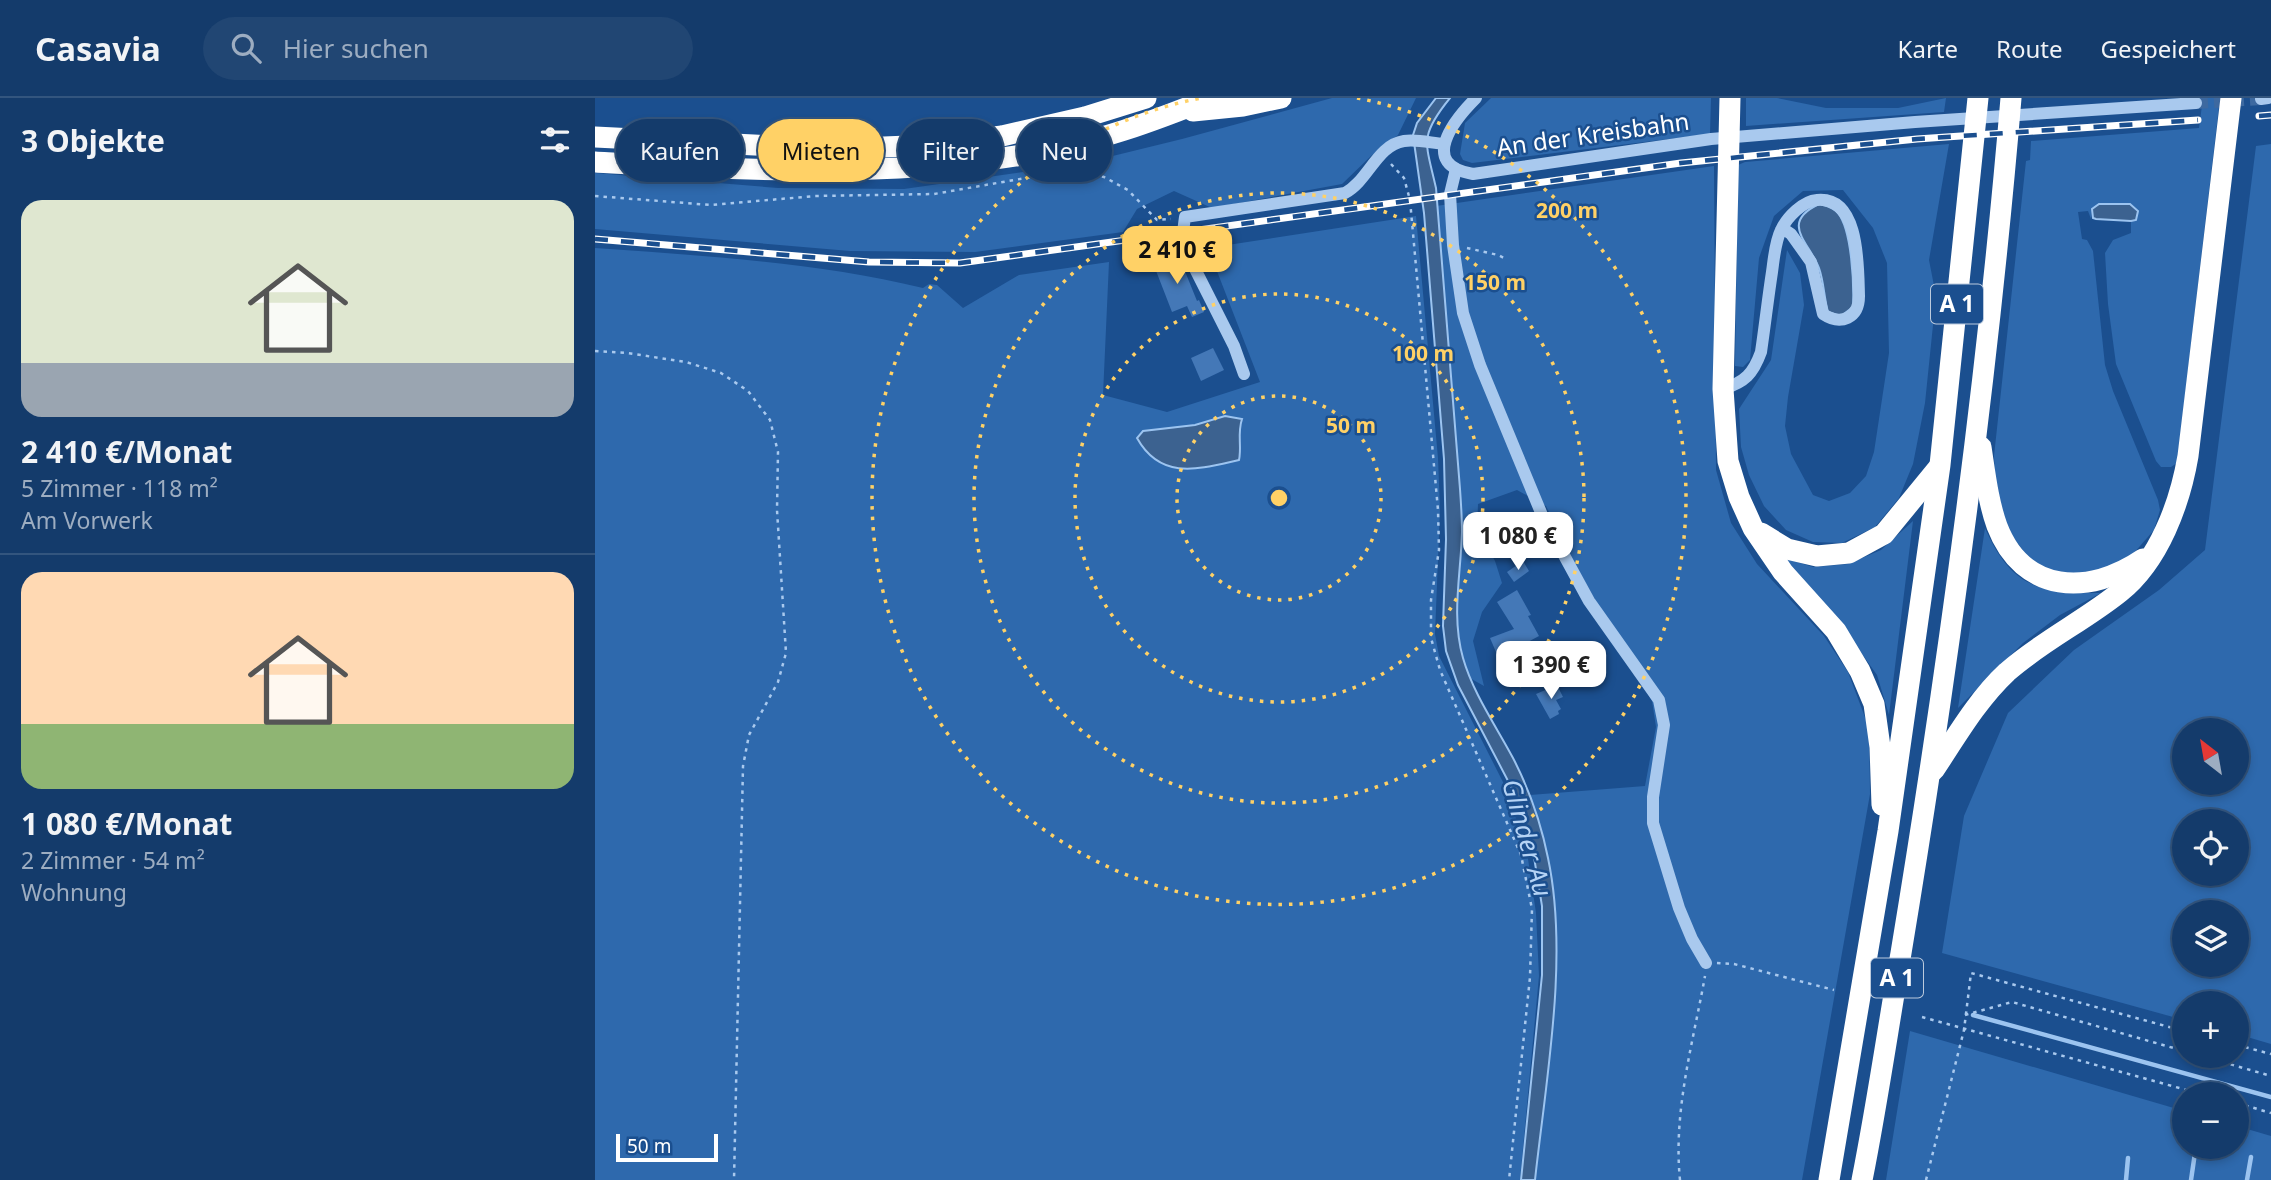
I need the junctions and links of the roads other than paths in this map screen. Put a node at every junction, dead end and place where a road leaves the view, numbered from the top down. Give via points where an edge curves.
1 (1146, 98) edge
2 (1211, 98) edge
3 (1281, 98) edge
4 (1476, 98) edge
5 (1730, 98) edge
6 (2231, 98) edge
7 (2268, 98) edge
8 (2261, 99) edge
9 (2011, 102) edge
10 (1977, 103) edge
11 (2196, 103) dead end
12 (1173, 113) junction
13 (595, 137) edge
14 (1444, 144) junction
15 (595, 162) edge
16 (1456, 169) junction
17 (1782, 228) junction
18 (1244, 374) dead end
19 (1723, 389) junction
20 (1977, 429) junction
21 (1940, 465) junction
22 (1753, 528) junction
23 (2153, 551) junction
24 (1931, 775) junction
25 (1888, 831) junction
26 (1706, 962) road end
27 (1829, 1180) edge
28 (1862, 1180) edge

1 - 13 highway via 1085,117 932,145 836,149
2 - 12 highway
3 - 12 highway
4 - 14 street via 1454,121
5 - 19 highway
6 - 23 highway via 2188,456 2176,508
7 - 8 street
9 - 20 highway, A 1
10 - 21 highway, A 1
11 - 16 street, An der Kreisbahn via 1711,139 1472,174
12 - 15 highway via 1035,153 924,167 751,171
14 - 16 street via 1448,162
14 - 18 street via 1397,143 1345,193 1185,217 1186,251
16 - 26 street via 1450,194 1453,245 1471,339 1542,515 1588,601 1659,700 1664,725 1653,823 1679,908
17 - 17 street via 1814,200 1838,204 1849,216 1859,300 1851,317 1840,320 1823,314 1811,262
17 - 19 street via 1761,352 1740,384
19 - 22 highway via 1728,461
20 - 23 highway via 1997,525 2017,559 2029,569 2068,584 2099,581 2129,569
20 - 24 highway, A 1
21 - 22 highway via 1884,534 1849,553 1817,556 1787,549
21 - 25 highway, A 1
22 - 25 highway via 1783,572 1836,631 1860,671 1874,704 1881,803
23 - 24 highway via 2119,593 2005,674 1985,695
24 - 28 highway, A 1
25 - 27 highway, A 1

